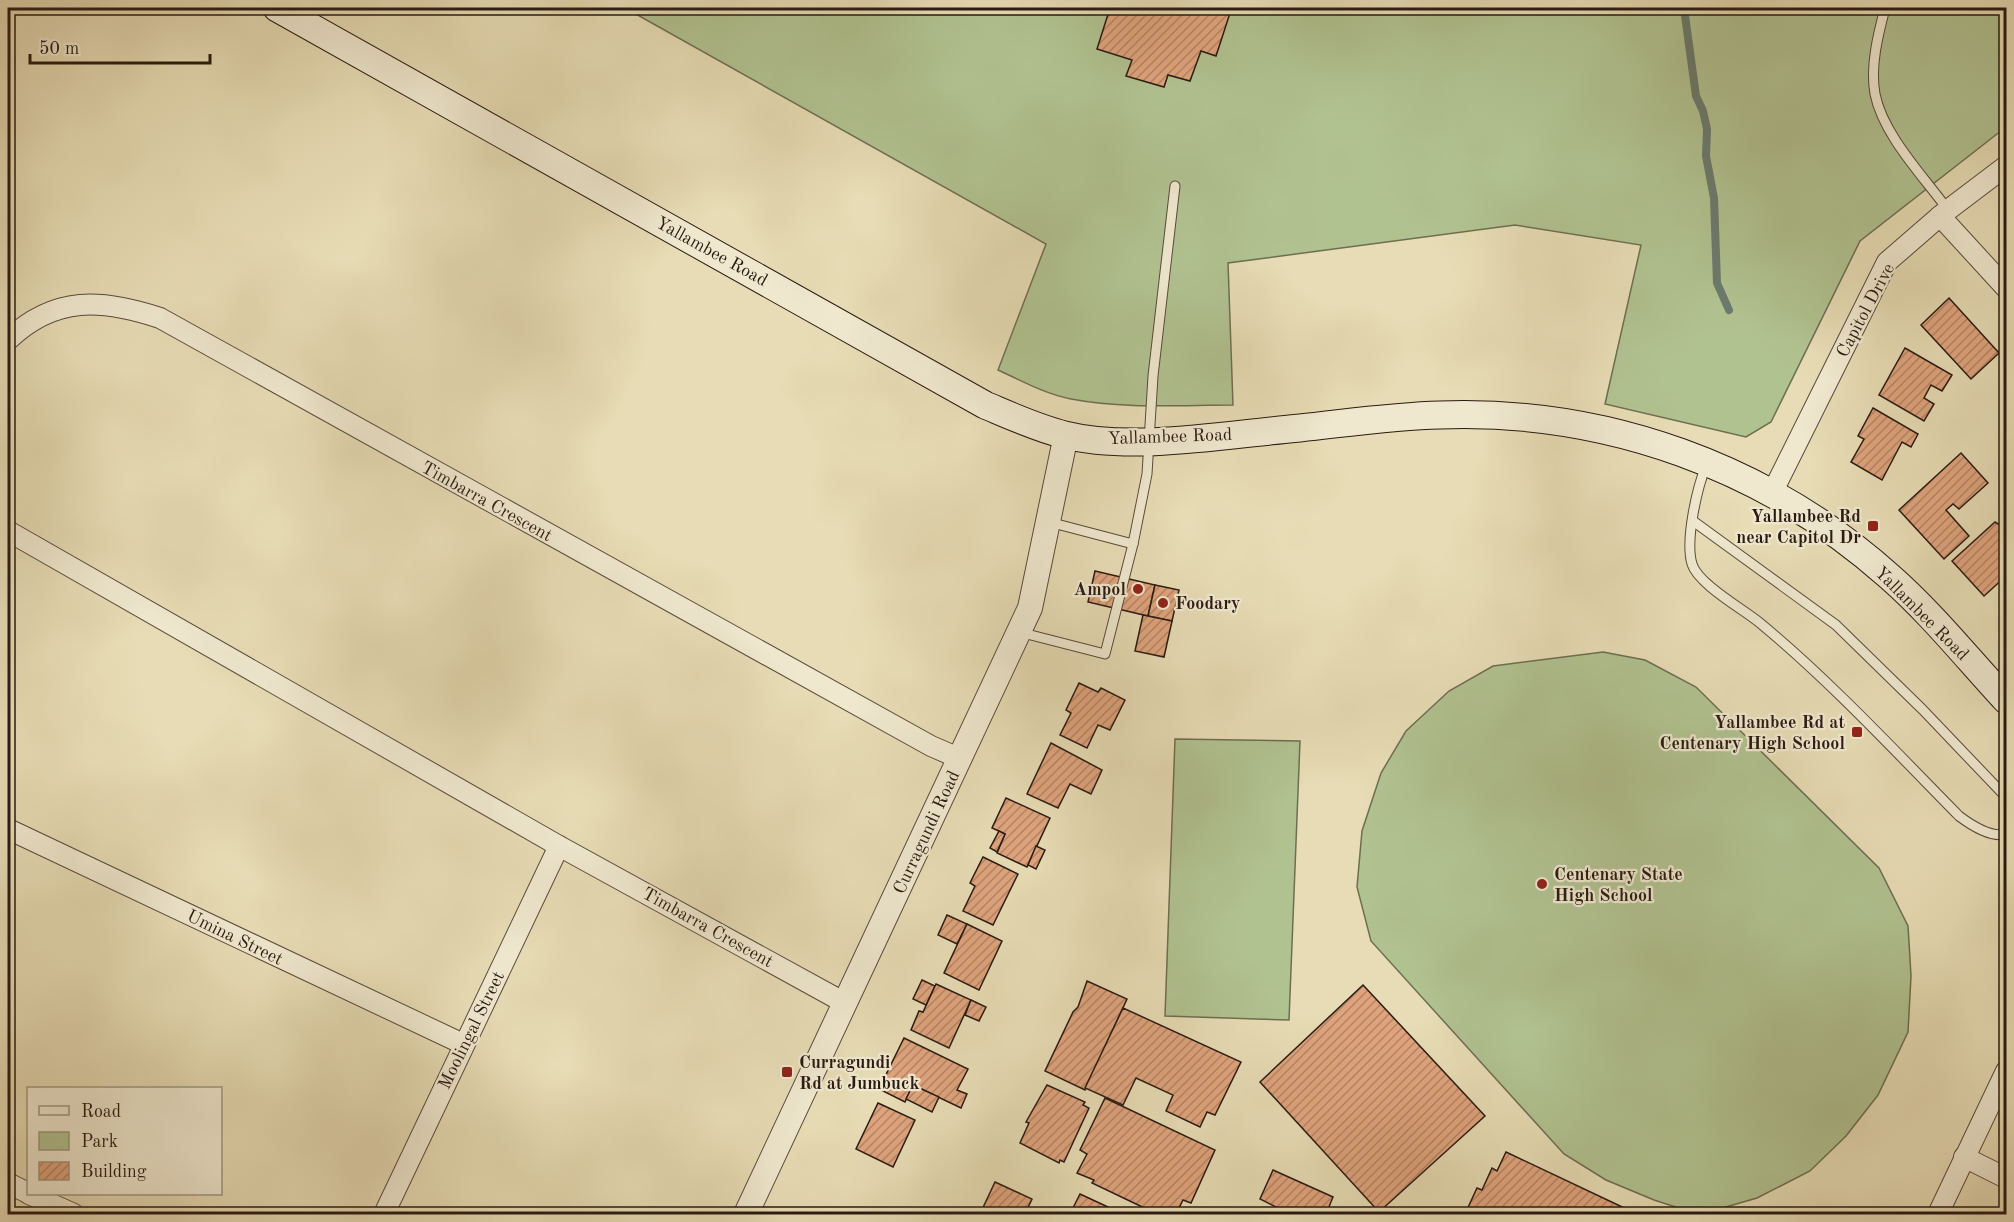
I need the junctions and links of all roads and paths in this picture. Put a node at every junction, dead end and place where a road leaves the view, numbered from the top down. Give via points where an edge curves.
1 (277, 8) edge
2 (1885, 8) edge
3 (2007, 166) edge
4 (1175, 186) dead end
5 (1944, 213) junction
6 (2007, 288) edge
7 (8, 340) edge
8 (1066, 435) junction
9 (1149, 441) junction
10 (1708, 461) junction
11 (1772, 493) junction
12 (1693, 521) junction
13 (1049, 522) junction
14 (8, 531) edge
15 (1133, 544) junction
16 (1020, 632) junction
17 (2007, 700) edge
18 (961, 759) junction
19 (2007, 797) edge
20 (8, 829) edge
21 (2007, 834) edge
22 (559, 846) junction
23 (845, 1003) junction
24 (463, 1044) junction
25 (2007, 1071) edge
26 (1964, 1157) junction
27 (2007, 1178) edge
28 (8, 1183) edge
29 (31, 1200) edge
30 (75, 1215) edge
31 (384, 1215) edge
32 (746, 1215) edge
33 (1938, 1215) edge

1 - 8 main road, Yallambee Road via 986,405
2 - 5 lane via 1874,66 1875,95 1906,158
3 - 5 street, Capitol Drive
4 - 9 lane
5 - 6 street
5 - 11 street, Capitol Drive via 1887,262
7 - 18 street, Timbarra Crescent via 44,314 69,306 127,307 160,318 714,628
8 - 9 main road, Yallambee Road
8 - 13 street, Curragundi Road
9 - 10 main road, Yallambee Road via 1440,415 1510,416 1570,422 1639,438
9 - 15 lane via 1147,474
10 - 11 main road, Yallambee Road
10 - 12 lane via 1697,490
11 - 17 main road, Yallambee Road via 1818,521 1891,578
12 - 19 lane via 1836,625
12 - 21 lane via 1692,564 1702,578 1776,636 1843,698 1959,816 1972,826 2000,836
13 - 15 lane
13 - 16 street, Curragundi Road via 1030,608
14 - 22 street, Timbarra Crescent
15 - 16 lane via 1105,654
16 - 18 street, Curragundi Road
18 - 23 street, Curragundi Road
20 - 24 street, Umina Street
22 - 23 street, Timbarra Crescent
22 - 24 street, Moolingal Street
23 - 32 street, Curragundi Road
24 - 31 street, Moolingal Street
25 - 26 street
26 - 27 street
26 - 33 street
28 - 29 street
29 - 30 street

